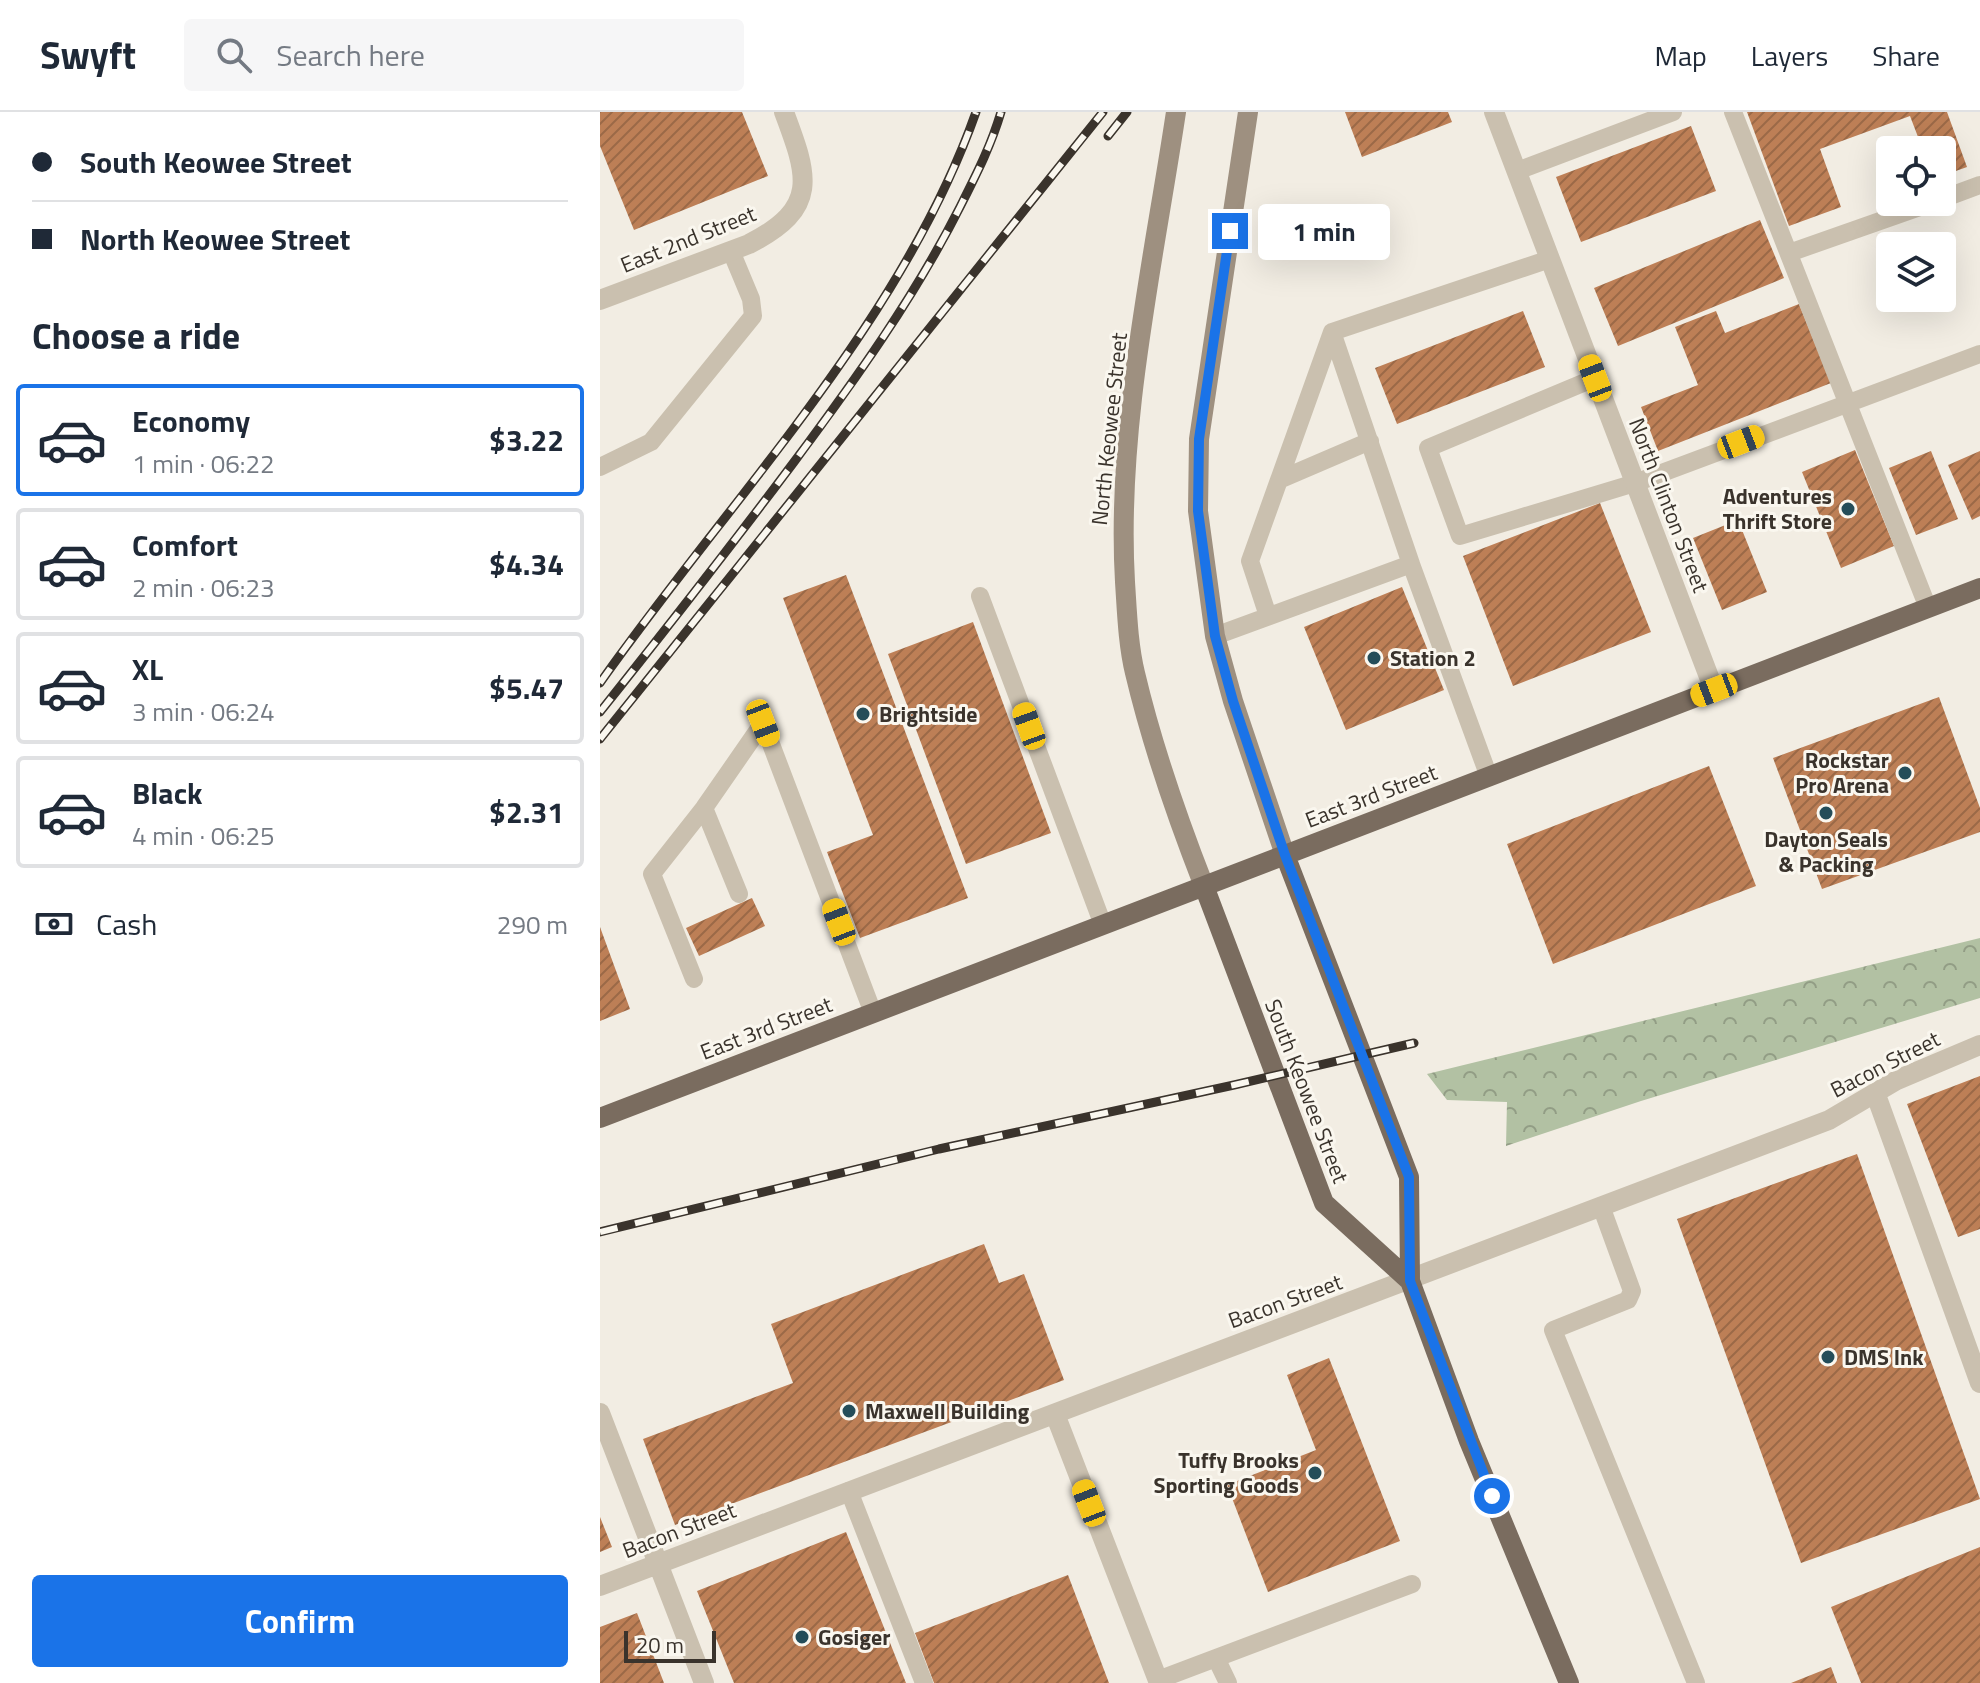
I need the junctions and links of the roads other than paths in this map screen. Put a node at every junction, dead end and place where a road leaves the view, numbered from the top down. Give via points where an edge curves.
1 (784, 112) edge
2 (1176, 112) edge
3 (1248, 112) edge
4 (1494, 112) edge
5 (1673, 112) edge
6 (1733, 112) edge
7 (1517, 171) junction
8 (1980, 185) edge
9 (1956, 194) edge
10 (1894, 216) edge
11 (731, 251) junction
12 (1789, 253) junction
13 (1550, 259) junction
14 (600, 300) edge
15 (1332, 332) junction
16 (1980, 354) edge
17 (1595, 378) junction
18 (1847, 402) junction
19 (1370, 441) junction
20 (600, 467) edge
21 (1279, 480) junction
22 (1635, 483) junction
23 (1411, 564) junction
24 (1980, 588) edge
25 (980, 596) dead end
26 (1928, 608) junction
27 (1268, 616) junction
28 (1215, 636) junction
29 (1714, 690) junction
30 (1489, 777) junction
31 (704, 808) junction
32 (1285, 855) junction
33 (1204, 886) junction
34 (739, 894) dead end
35 (1103, 925) junction
36 (694, 979) dead end
37 (873, 1013) junction
38 (1980, 1045) edge
39 (1876, 1095) junction
40 (600, 1118) edge
41 (1601, 1206) junction
42 (1410, 1281) junction
43 (1976, 1362) edge
44 (1980, 1383) edge
45 (600, 1413) edge
46 (1055, 1414) junction
47 (849, 1491) junction
48 (657, 1563) junction
49 (1412, 1584) dead end
50 (600, 1586) edge
51 (1216, 1658) junction
52 (1158, 1682) edge
53 (704, 1683) edge
54 (924, 1683) edge
55 (1228, 1683) edge
56 (1569, 1683) edge
57 (1696, 1683) edge

1 - 11 street, East 2nd Street via 802,161 795,209 771,233
2 - 33 main road, North Keowee Street via 1133,393 1122,534 1134,671 1178,820
3 - 28 main road via 1199,439 1198,511
4 - 7 street, North Clinton Street
5 - 7 lane
6 - 12 lane
7 - 13 street, North Clinton Street
8 - 9 lane
10 - 12 lane
11 - 14 street, East 2nd Street
11 - 20 lane via 753,316 651,442
12 - 18 lane
13 - 15 lane
13 - 17 street, North Clinton Street
15 - 19 lane
15 - 21 lane
16 - 18 lane
17 - 22 street, North Clinton Street
17 - 22 lane via 1428,448 1460,536
18 - 22 lane
18 - 26 lane
19 - 21 lane
19 - 23 lane
21 - 27 lane via 1250,561
22 - 29 street, North Clinton Street
23 - 27 lane
23 - 30 lane
24 - 26 main road, East 3rd Street
25 - 35 lane
26 - 29 main road, East 3rd Street
27 - 28 lane
28 - 32 main road
29 - 30 main road, East 3rd Street
30 - 32 main road, East 3rd Street
31 - 34 lane
31 - 36 lane via 652,874
31 - 37 lane via 763,723
32 - 33 main road, East 3rd Street
32 - 42 main road, South Keowee Street via 1409,1177
33 - 35 main road, East 3rd Street
33 - 42 main road, South Keowee Street via 1324,1203
35 - 37 main road, East 3rd Street
37 - 40 main road, East 3rd Street
38 - 39 street, Bacon Street via 1897,1080
39 - 41 street, Bacon Street via 1829,1120
39 - 43 street
41 - 42 street, Bacon Street
41 - 57 lane via 1632,1291 1628,1300 1553,1330
42 - 46 street, Bacon Street
42 - 56 main road, South Keowee Street
43 - 44 street
45 - 48 street
46 - 47 street, Bacon Street
46 - 52 street
47 - 48 street, Bacon Street
47 - 54 lane
48 - 50 street, Bacon Street
48 - 53 street
49 - 51 lane
51 - 52 lane
51 - 55 lane

